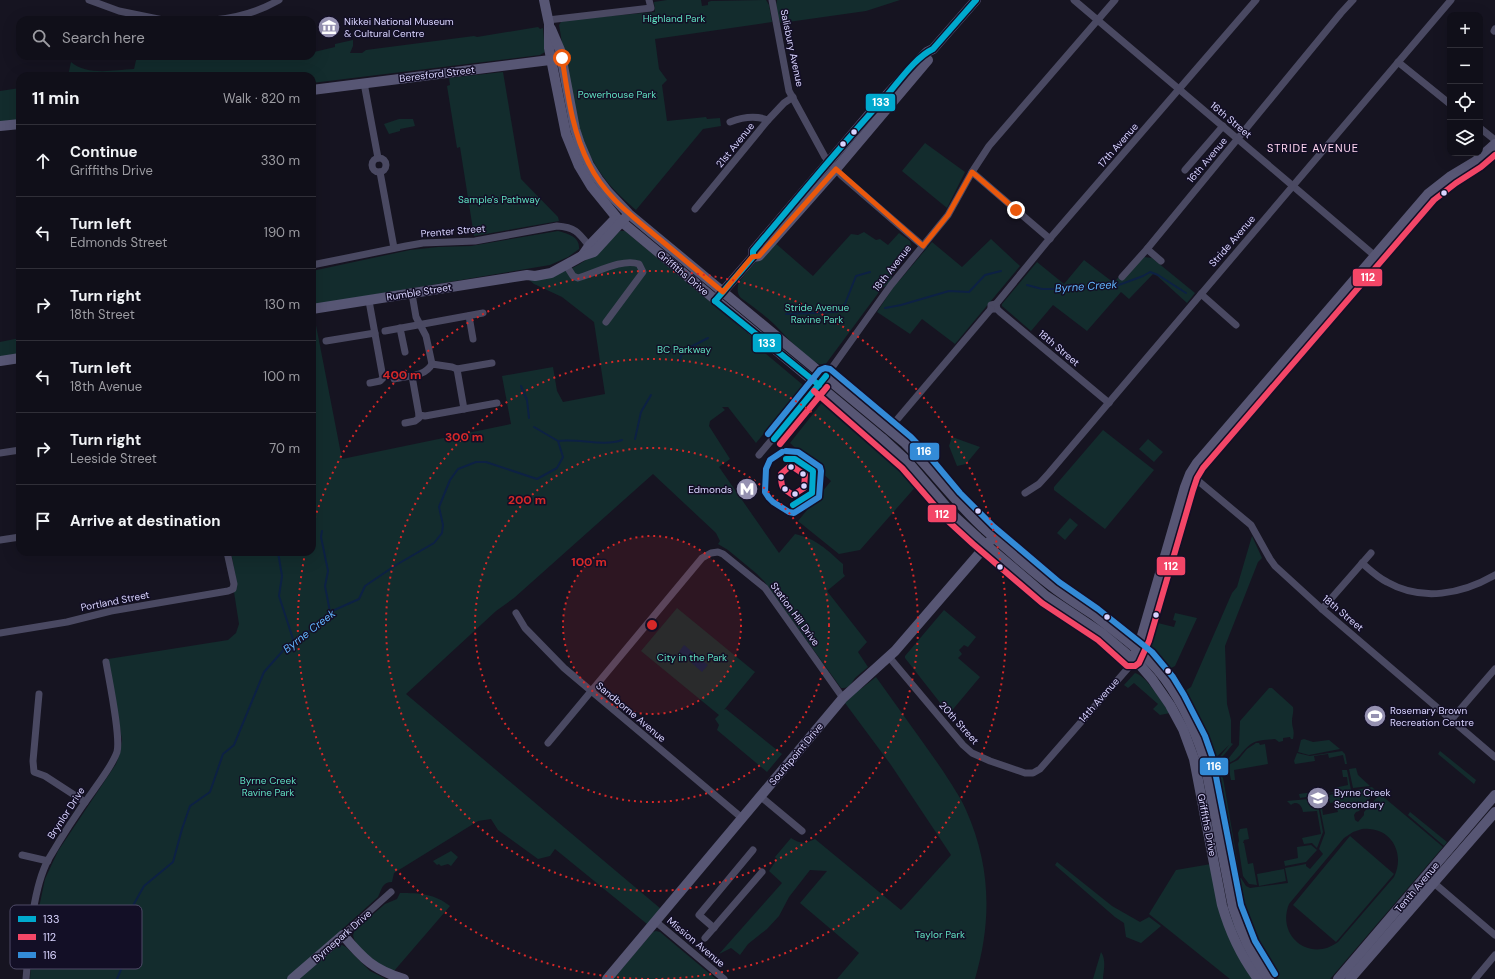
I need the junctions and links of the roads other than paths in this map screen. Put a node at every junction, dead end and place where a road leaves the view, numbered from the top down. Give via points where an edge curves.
1 (89, 0) edge
2 (279, 0) edge
3 (544, 0) edge
4 (649, 0) edge
5 (772, 0) edge
6 (976, 0) edge
7 (1074, 0) edge
8 (1115, 0) edge
9 (1256, 0) edge
10 (1353, 0) edge
11 (1451, 0) edge
12 (143, 16) edge
13 (235, 16) edge
14 (1097, 20) junction
15 (548, 22) junction
16 (556, 59) junction
17 (1398, 62) junction
18 (364, 83) junction
19 (316, 89) edge
20 (1179, 90) junction
21 (793, 97) junction
22 (1447, 102) edge
23 (768, 120) junction
24 (730, 122) dead end
25 (16, 124) edge
26 (0, 126) edge
27 (1223, 126) junction
28 (1483, 130) edge
29 (1238, 139) junction
30 (1495, 140) edge
31 (1495, 144) edge
32 (833, 165) junction
33 (1185, 170) dead end
34 (972, 172) junction
35 (1293, 186) junction
36 (696, 209) dead end
37 (627, 212) junction
38 (619, 220) junction
39 (1050, 239) junction
40 (589, 246) junction
41 (923, 246) junction
42 (394, 248) junction
43 (1147, 249) junction
44 (582, 256) junction
45 (1375, 256) junction
46 (1160, 261) dead end
47 (316, 264) edge
48 (566, 265) junction
49 (1122, 277) dead end
50 (723, 292) junction
51 (412, 294) junction
52 (1201, 294) junction
53 (369, 301) junction
54 (715, 301) junction
55 (316, 308) edge
56 (995, 308) junction
57 (483, 313) dead end
58 (469, 316) junction
59 (606, 322) dead end
60 (419, 324) junction
61 (1236, 325) dead end
62 (400, 328) junction
63 (385, 331) dead end
64 (375, 333) junction
65 (473, 339) dead end
66 (326, 341) dead end
67 (405, 352) dead end
68 (16, 359) edge
69 (0, 361) edge
70 (432, 364) junction
71 (492, 364) dead end
72 (456, 369) junction
73 (412, 376) junction
74 (826, 376) junction
75 (394, 378) dead end
76 (370, 383) dead end
77 (819, 385) junction
78 (498, 403) dead end
79 (1109, 403) junction
80 (464, 409) junction
81 (419, 415) junction
82 (405, 423) dead end
83 (889, 429) junction
84 (16, 451) edge
85 (0, 453) edge
86 (759, 456) dead end
87 (1190, 474) junction
88 (1026, 493) dead end
89 (993, 536) junction
90 (16, 538) edge
91 (0, 540) edge
92 (986, 545) junction
93 (1371, 553) dead end
94 (228, 556) edge
95 (1362, 563) junction
96 (1495, 575) edge
97 (1322, 609) junction
98 (516, 613) dead end
99 (0, 633) edge
100 (1142, 633) junction
101 (1123, 638) junction
102 (1135, 654) junction
103 (890, 657) junction
104 (106, 662) dead end
105 (1495, 669) edge
106 (591, 691) junction
107 (39, 694) dead end
108 (843, 698) junction
109 (1451, 720) junction
110 (548, 743) dead end
111 (1495, 757) edge
112 (1033, 772) joint
113 (1495, 795) edge
114 (760, 796) junction
115 (85, 802) junction
116 (1495, 812) edge
117 (742, 818) junction
118 (802, 831) dead end
119 (753, 850) dead end
120 (22, 855) dead end
121 (48, 861) junction
122 (762, 872) dead end
123 (1434, 883) junction
124 (391, 892) dead end
125 (36, 905) edge
126 (655, 921) junction
127 (714, 928) junction
128 (343, 935) junction
129 (1495, 935) edge
130 (706, 938) dead end
131 (1495, 955) edge
132 (27, 969) edge
133 (26, 979) edge
134 (292, 979) edge
135 (404, 979) edge
136 (607, 979) edge
137 (724, 979) edge
138 (1258, 979) edge
139 (1269, 979) edge
140 (1338, 979) edge
141 (1350, 979) edge
142 (1475, 979) edge

1 - 12 street via 119,11
2 - 13 street
3 - 15 main road, Griffiths Drive
4 - 15 street via 651,8
5 - 21 street, Salisbury Avenue via 786,80
6 - 32 main road via 933,49 914,65
7 - 14 street, 16th Street
8 - 14 street, 18th Avenue
9 - 20 street, 17th Avenue
10 - 29 street, 16th Avenue
11 - 17 street, Stride Avenue
14 - 20 street, 16th Street
14 - 34 street, 18th Avenue via 989,146
15 - 16 main road, Griffiths Drive
16 - 18 main road, Beresford Street
16 - 37 main road, Griffiths Drive via 575,129 589,165 608,192
16 - 38 main road, Griffiths Drive via 561,113 571,147 591,186
17 - 22 street
17 - 35 street, Stride Avenue
18 - 19 main road, Beresford Street
18 - 42 street via 378,158 383,159 386,164 380,172
20 - 27 street, 16th Street
20 - 39 street, 17th Avenue
21 - 23 street, 21st Avenue
21 - 32 street, Salisbury Avenue
23 - 24 street via 753,116
23 - 36 street, 21st Avenue
25 - 26 main road
27 - 29 street, 16th Street
27 - 33 street
28 - 30 street
29 - 35 street, 16th Street
29 - 43 street, 16th Avenue
31 - 45 main road, 14th Avenue via 1476,161 1450,176 1428,194
32 - 41 street
32 - 50 main road via 753,251 752,257
34 - 39 street
34 - 41 street, 18th Avenue via 948,215
35 - 45 street, 16th Street
35 - 52 street, Stride Avenue
37 - 38 main road, Rumble Street
37 - 50 main road, Griffiths Drive
38 - 40 main road, Rumble Street
38 - 44 main road, Rumble Street via 594,252
38 - 54 main road, Griffiths Drive
39 - 56 street, 17th Avenue
40 - 42 street, Prenter Street via 575,230 557,226 475,241 423,243
40 - 44 main road, Rumble Street
41 - 74 street, 18th Avenue via 891,285
42 - 47 street, Prenter Street
43 - 46 street
43 - 49 street, 16th Avenue
44 - 48 main road, Rumble Street
45 - 87 main road, 14th Avenue
48 - 51 main road, Rumble Street via 551,273
48 - 59 street via 578,278 621,263 639,264 643,272
50 - 54 main road
50 - 74 main road, Griffiths Drive
51 - 53 main road, Rumble Street
51 - 60 street
52 - 61 street
52 - 79 street, Stride Avenue
53 - 55 main road, Rumble Street
53 - 64 street
54 - 77 main road, Griffiths Drive
56 - 79 street, 18th Street
56 - 83 street, 17th Avenue
57 - 58 street
58 - 60 street
58 - 65 street
60 - 62 street
60 - 70 street via 426,336
62 - 63 street
62 - 67 street
64 - 66 street
64 - 76 street via 383,378
68 - 69 main road
70 - 72 street
70 - 73 street via 424,373
71 - 72 street
72 - 80 street
73 - 75 street
73 - 81 street
74 - 77 street, 18th Avenue
74 - 83 main road, Griffiths Drive
77 - 86 street, 18th Avenue
77 - 92 main road, Griffiths Drive via 908,462 955,516
78 - 80 street
79 - 88 street, Stride Avenue via 1039,484
80 - 81 street
81 - 82 street via 415,421
83 - 89 main road, Griffiths Drive via 923,461 954,498
84 - 85 street
87 - 97 street, 18th Street via 1252,524 1272,563
87 - 100 main road, 14th Avenue
89 - 92 main road, Southpoint Drive
89 - 101 main road, Griffiths Drive via 1054,588
90 - 91 street
92 - 102 main road, Griffiths Drive via 1046,596
92 - 103 main road, Southpoint Drive
93 - 95 street
94 - 99 street, Portland Street via 234,584 233,589 228,591
95 - 96 street via 1388,583 1428,594 1459,590
95 - 97 street
97 - 109 street, 18th Street
98 - 106 street, Sandborne Avenue via 525,628 548,653
100 - 101 main road
100 - 102 main road, 14th Avenue
101 - 102 main road, Griffiths Drive
102 - 112 street, 14th Avenue via 1129,666 1040,768
102 - 138 main road, Griffiths Drive via 1140,665 1170,705 1189,744 1227,923 1245,962
102 - 139 main road, Griffiths Drive via 1158,670 1167,682 1198,739 1238,924 1257,963
103 - 108 main road, Southpoint Drive
103 - 112 street, 20th Street via 972,753 1025,773
104 - 115 street, Brynlor Drive via 118,746 112,762
105 - 109 street
106 - 108 street, Station Hill Drive via 702,558 718,552 728,557 765,588
106 - 110 street
106 - 117 street, Sandborne Avenue
107 - 115 street via 34,772 45,776
108 - 114 main road, Southpoint Drive
109 - 111 street, 18th Street
113 - 140 main road, Tenth Avenue
114 - 117 main road, Southpoint Drive
114 - 118 street
115 - 121 street, Brynlor Drive
116 - 123 main road, Tenth Avenue
117 - 126 main road, Southpoint Drive
119 - 127 street via 699,915
120 - 121 street
121 - 125 street, Brynlor Drive
122 - 127 street
123 - 129 street
123 - 141 main road, Tenth Avenue
124 - 128 street, Byrnepark Drive
126 - 136 main road, Southpoint Drive
126 - 137 street, Mission Avenue
127 - 130 street
128 - 134 main road, Byrnepark Drive
128 - 135 main road via 373,966
131 - 142 street
132 - 133 street, Brynlor Drive

